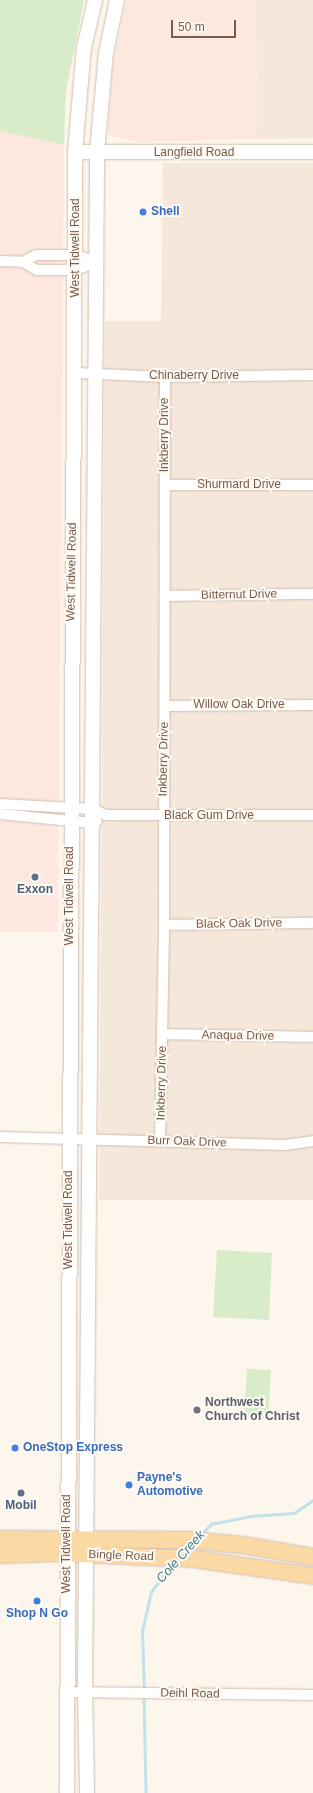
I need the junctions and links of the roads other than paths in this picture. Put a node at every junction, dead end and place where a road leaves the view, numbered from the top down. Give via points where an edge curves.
1 (95, 0) edge
2 (117, 0) edge
3 (75, 152) junction
4 (313, 152) edge
5 (97, 153) junction
6 (76, 255) junction
7 (0, 261) edge
8 (24, 262) junction
9 (96, 262) junction
10 (76, 270) junction
11 (75, 373) junction
12 (95, 374) junction
13 (313, 375) edge
14 (165, 377) junction
15 (166, 485) junction
16 (313, 485) edge
17 (93, 594) junction
18 (313, 594) edge
19 (71, 595) junction
20 (165, 596) junction
21 (313, 705) edge
22 (165, 706) junction
23 (0, 804) edge
24 (70, 807) junction
25 (93, 809) junction
26 (0, 814) edge
27 (106, 815) junction
28 (313, 815) edge
29 (162, 816) junction
30 (70, 822) junction
31 (93, 823) junction
32 (313, 924) edge
33 (164, 925) junction
34 (163, 1034) junction
35 (313, 1037) edge
36 (0, 1138) edge
37 (69, 1138) junction
38 (89, 1138) junction
39 (160, 1141) junction
40 (313, 1141) edge
41 (68, 1285) junction
42 (89, 1285) junction
43 (88, 1390) junction
44 (68, 1392) junction
45 (0, 1539) edge
46 (67, 1546) junction
47 (88, 1547) junction
48 (274, 1551) junction
49 (0, 1555) edge
50 (313, 1557) edge
51 (271, 1568) junction
52 (313, 1576) edge
53 (67, 1692) junction
54 (85, 1692) junction
55 (313, 1695) edge
56 (66, 1793) edge
57 (83, 1793) edge

1 - 3 main road, West Tidwell Road via 84,48
2 - 5 main road, West Tidwell Road via 106,53
3 - 5 main road, Langfield Road
3 - 6 main road, West Tidwell Road
4 - 5 main road, Langfield Road
5 - 9 main road, West Tidwell Road
6 - 8 street via 36,255
6 - 9 street
6 - 10 main road, West Tidwell Road
7 - 8 street
8 - 10 street via 37,270
9 - 10 street
9 - 12 main road, West Tidwell Road
10 - 11 main road, West Tidwell Road
11 - 12 street, Chinaberry Drive
11 - 19 main road, West Tidwell Road
12 - 14 street, Chinaberry Drive
12 - 17 main road, West Tidwell Road
13 - 14 street, Chinaberry Drive
14 - 15 street, Inkberry Drive
15 - 16 street, Shurmard Drive
15 - 20 street, Inkberry Drive
17 - 19 main road
17 - 25 main road, West Tidwell Road
18 - 20 street, Bitternut Drive
19 - 24 main road, West Tidwell Road
20 - 22 street, Inkberry Drive
21 - 22 street, Willow Oak Drive
22 - 29 street, Inkberry Drive
23 - 24 street, Black Gum Drive
24 - 25 street, Black Gum Drive
24 - 30 main road, West Tidwell Road
25 - 27 street, Black Gum Drive
25 - 31 main road, West Tidwell Road
26 - 30 street
27 - 29 street, Black Gum Drive
27 - 31 street
28 - 29 street, Black Gum Drive
29 - 33 street, Inkberry Drive
30 - 31 street
30 - 37 main road, West Tidwell Road
31 - 38 main road, West Tidwell Road
32 - 33 street, Black Oak Drive
33 - 34 street, Inkberry Drive
34 - 35 street, Anaqua Drive
34 - 39 street, Inkberry Drive
36 - 37 street, Burr Oak Drive
37 - 38 street, Burr Oak Drive
37 - 41 main road, West Tidwell Road
38 - 39 street, Burr Oak Drive
38 - 42 main road, West Tidwell Road
39 - 40 street, Burr Oak Drive via 285,1145
41 - 42 main road
41 - 44 main road, West Tidwell Road
42 - 43 main road, West Tidwell Road
43 - 44 main road
43 - 47 main road, West Tidwell Road
44 - 46 main road, West Tidwell Road
45 - 46 main road, Bingle Road
46 - 47 main road, Bingle Road
46 - 49 main road, Bingle Road
46 - 53 main road, West Tidwell Road
47 - 48 main road, Bingle Road via 170,1539 225,1543
47 - 51 main road, Bingle Road via 151,1557 218,1561
47 - 54 main road, West Tidwell Road
48 - 50 main road, Bingle Road
48 - 51 main road
51 - 52 main road, Bingle Road
53 - 54 street, Deihl Road
53 - 56 main road, West Tidwell Road
54 - 55 street, Deihl Road
54 - 57 main road, West Tidwell Road

